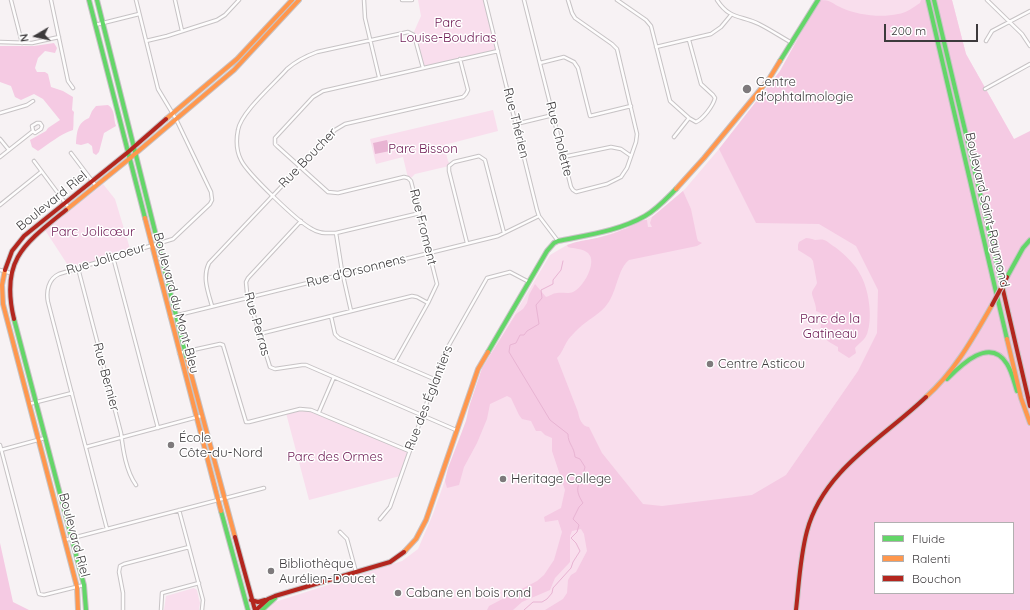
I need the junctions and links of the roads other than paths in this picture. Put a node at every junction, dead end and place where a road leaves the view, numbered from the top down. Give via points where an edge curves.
1 (11, 0) edge
2 (51, 0) edge
3 (89, 0) edge
4 (97, 0) edge
5 (136, 0) edge
6 (175, 0) edge
7 (239, 0) edge
8 (292, 0) edge
9 (300, 0) edge
10 (364, 0) edge
11 (402, 0) edge
12 (412, 0) edge
13 (485, 0) edge
14 (524, 0) edge
15 (568, 0) edge
16 (617, 0) edge
17 (717, 0) edge
18 (818, 0) edge
19 (928, 0) edge
20 (934, 0) edge
21 (987, 0) edge
22 (1030, 11) edge
23 (139, 14) junction
24 (731, 15) junction
25 (1010, 22) junction
26 (102, 23) junction
27 (95, 25) junction
28 (182, 31) junction
29 (59, 37) junction
30 (370, 40) junction
31 (689, 40) junction
32 (986, 41) dead end
33 (0, 42) edge
34 (146, 42) junction
35 (22, 43) junction
36 (792, 43) junction
37 (1030, 46) edge
38 (656, 47) junction
39 (498, 51) junction
40 (244, 52) junction
41 (248, 56) junction
42 (460, 59) junction
43 (540, 63) junction
44 (1030, 64) edge
45 (423, 68) junction
46 (379, 77) junction
47 (73, 88) dead end
48 (986, 89) dead end
49 (33, 101) dead end
50 (631, 106) junction
51 (0, 113) edge
52 (172, 114) junction
53 (553, 115) junction
54 (689, 118) junction
55 (176, 119) junction
56 (516, 124) junction
57 (33, 131) junction
58 (674, 137) dead end
59 (0, 139) edge
60 (133, 147) junction
61 (9, 150) junction
62 (127, 152) junction
63 (71, 153) dead end
64 (135, 154) junction
65 (631, 156) junction
66 (0, 157) edge
67 (563, 157) junction
68 (129, 159) junction
69 (34, 161) dead end
70 (300, 168) junction
71 (41, 172) junction
72 (92, 180) junction
73 (96, 186) junction
74 (273, 195) junction
75 (65, 203) junction
76 (0, 206) edge
77 (69, 208) junction
78 (420, 213) junction
79 (539, 216) junction
80 (301, 221) junction
81 (336, 233) junction
82 (504, 233) junction
83 (1030, 240) edge
84 (558, 241) junction
85 (467, 243) junction
86 (157, 244) junction
87 (151, 246) junction
88 (430, 252) junction
89 (113, 257) junction
90 (78, 268) junction
91 (2, 271) edge
92 (10, 274) junction
93 (342, 274) junction
94 (528, 282) junction
95 (248, 297) junction
96 (428, 303) junction
97 (212, 306) junction
98 (351, 311) junction
99 (176, 315) junction
100 (331, 316) junction
101 (170, 317) junction
102 (259, 334) junction
103 (185, 352) junction
104 (179, 353) junction
105 (395, 362) junction
106 (334, 377) junction
107 (434, 379) junction
108 (937, 388) junction
109 (72, 393) junction
110 (36, 402) junction
111 (29, 404) junction
112 (1030, 406) edge
113 (319, 412) junction
114 (1026, 414) junction
115 (201, 416) junction
116 (421, 416) junction
117 (196, 418) junction
118 (1030, 423) edge
119 (158, 428) junction
120 (456, 430) junction
121 (121, 437) junction
122 (45, 438) junction
123 (38, 440) junction
124 (0, 445) edge
125 (86, 447) junction
126 (1, 450) junction
127 (409, 451) junction
128 (136, 485) dead end
129 (264, 488) dead end
130 (223, 498) junction
131 (217, 499) junction
132 (179, 510) junction
133 (380, 519) dead end
134 (107, 529) junction
135 (340, 532) dead end
136 (72, 538) junction
137 (65, 540) junction
138 (189, 547) junction
139 (356, 572) junction
140 (199, 583) junction
141 (84, 585) junction
142 (77, 587) junction
143 (281, 594) junction
144 (268, 599) junction
145 (251, 600) junction
146 (78, 610) edge
147 (86, 610) edge
148 (123, 610) edge
149 (161, 610) edge
150 (202, 610) edge
151 (248, 610) edge
152 (255, 610) edge
153 (262, 610) edge
154 (796, 610) edge

1 - 35 street
2 - 29 street
3 - 27 street, Boulevard du Mont-Bleu
4 - 26 street, Boulevard du Mont-Bleu
5 - 23 street, Rue Jolicoeur
6 - 28 street
7 - 28 street via 221,18
8 - 40 street, Boulevard Riel
9 - 41 street, Boulevard Riel
10 - 30 street via 364,14
11 - 12 street
13 - 39 street, Rue Thérien
14 - 43 street, Rue Cholette
15 - 50 street, Rue Cholette via 576,18 617,49
16 - 38 street via 648,22
17 - 24 street
18 - 36 street
19 - 114 street, Boulevard Saint-Raymond
20 - 112 street, Boulevard Saint-Raymond
21 - 25 street
22 - 25 street
23 - 26 street
23 - 34 street, Rue Jolicoeur
24 - 31 street via 716,31
24 - 36 street via 759,24
25 - 32 street via 992,31
25 - 37 street
26 - 27 street
26 - 60 street, Boulevard du Mont-Bleu
27 - 62 street, Boulevard du Mont-Bleu
28 - 34 street
29 - 35 street
29 - 47 street via 68,81
30 - 45 street via 405,32 413,34
30 - 46 street
30 - 74 street via 317,52 294,63 243,118 237,138 239,156 246,169
31 - 38 street
31 - 54 street via 700,82 715,98 714,103 698,121
33 - 35 street
34 - 52 street, Rue Jolicoeur via 158,89
36 - 84 street via 769,79 711,151 664,203 645,216 621,226
38 - 54 street via 670,101
39 - 42 street, Rue Froment
39 - 56 street, Rue Thérien
40 - 41 street
40 - 52 street, Boulevard Riel
41 - 55 street, Boulevard Riel
42 - 45 street, Rue Froment
42 - 70 street, Rue Boucher via 468,90 465,96 341,125
43 - 50 street via 564,58 575,64 590,116
43 - 53 street, Rue Cholette
44 - 48 street
45 - 46 street, Rue Froment
46 - 70 street, Rue Froment via 319,93 277,136 275,144
49 - 51 street
50 - 65 street, Rue Cholette via 637,134
52 - 55 street, Rue Jolicoeur
52 - 60 street, Boulevard Riel
53 - 56 street
53 - 67 street, Rue Cholette
54 - 58 street
55 - 64 street, Boulevard Riel
55 - 86 street, Rue Jolicoeur via 211,192 212,200 177,237
56 - 79 street, Rue Thérien
57 - 57 street via 35,133 42,129 40,123 32,126
57 - 61 street
59 - 61 street
60 - 62 street, Boulevard Riel
60 - 64 street, Boulevard du Mont-Bleu
61 - 66 street
62 - 68 street, Boulevard du Mont-Bleu
62 - 72 street, Boulevard Riel
63 - 72 street
64 - 68 street, Boulevard Riel
64 - 86 street, Boulevard du Mont-Bleu
65 - 67 street via 621,149 611,147
65 - 67 street, Rue Cholette via 625,172 618,179 576,192 571,189
68 - 73 street, Boulevard Riel
68 - 87 street, Boulevard du Mont-Bleu
69 - 71 street
70 - 74 street, Rue Boucher
70 - 78 street, Rue Froment via 325,190 334,193 408,178 412,181
71 - 75 street
71 - 76 street
72 - 73 street
72 - 75 street, Boulevard Riel
73 - 77 street, Boulevard Riel
74 - 80 street
74 - 97 street, Rue Boucher via 208,266 205,278
75 - 77 street
75 - 91 street, Boulevard Riel via 19,241
77 - 92 street, Boulevard Riel via 23,247
78 - 81 street
78 - 88 street, Rue Froment
79 - 82 street, Rue d'Orsonnens
79 - 84 street, Rue Thérien
80 - 81 street via 315,231
80 - 95 street, Rue Perras via 248,278
81 - 93 street
82 - 85 street, Rue d'Orsonnens
82 - 85 street via 485,160 479,156 454,162 449,166 449,171
83 - 108 street, bridge via 1023,248 964,354
84 - 94 street via 547,251
85 - 88 street, Rue d'Orsonnens
86 - 87 street, Rue Jolicoeur
86 - 99 street, Boulevard du Mont-Bleu
87 - 89 street, Rue Jolicoeur
87 - 101 street, Boulevard du Mont-Bleu
88 - 93 street, Rue d'Orsonnens
88 - 96 street, Rue Froment via 437,284
89 - 90 street, Rue Jolicoeur
89 - 119 street
90 - 109 street, Rue Jolicoeur via 56,275 47,293
90 - 121 street, Rue Bernier
91 - 92 street
91 - 111 street, Boulevard Riel via 3,304
92 - 110 street, Boulevard Riel via 10,302
93 - 95 street, Rue d'Orsonnens
93 - 98 street
94 - 107 street, Rue des Églantiers via 510,272 487,278 449,343
94 - 120 street via 480,365
95 - 97 street, Rue d'Orsonnens
95 - 102 street, Rue Perras
96 - 98 street via 412,296
96 - 105 street, Rue Froment
97 - 99 street, Rue d'Orsonnens
98 - 100 street
99 - 101 street, Rue d'Orsonnens
99 - 103 street, Boulevard du Mont-Bleu
100 - 102 street
100 - 105 street via 337,336
101 - 104 street, Boulevard du Mont-Bleu
102 - 106 street, Rue Perras via 271,368 304,365
103 - 104 street
103 - 113 street via 223,345 246,422 302,409
103 - 115 street, Boulevard du Mont-Bleu
104 - 117 street, Boulevard du Mont-Bleu
105 - 107 street
106 - 113 street
106 - 116 street, Rue Perras
107 - 116 street, Rue des Églantiers
108 - 114 street via 975,355 986,352 1000,356 1007,365
108 - 154 street via 842,469 826,488 815,506 808,527
109 - 110 street
109 - 125 street, Rue Jolicoeur
110 - 111 street
110 - 122 street, Boulevard Riel
111 - 123 street, Boulevard Riel
113 - 127 street
114 - 118 street, Boulevard Saint-Raymond
115 - 117 street
115 - 130 street, Boulevard du Mont-Bleu
116 - 120 street, Rue Perras
116 - 127 street, Rue des Églantiers
117 - 119 street
117 - 131 street, Boulevard du Mont-Bleu
119 - 121 street
120 - 139 street via 426,520 414,543 394,560
121 - 125 street
121 - 128 street, Rue Bernier via 131,477
122 - 123 street
122 - 136 street, Boulevard Riel
123 - 126 street
123 - 137 street, Boulevard Riel
124 - 126 street
125 - 134 street, Rue Jolicoeur
126 - 142 street via 39,594
127 - 133 street, Rue des Églantiers via 390,507
129 - 130 street
130 - 131 street
130 - 145 street, Boulevard du Mont-Bleu
131 - 132 street
131 - 151 street, Boulevard du Mont-Bleu
132 - 134 street
132 - 138 street
134 - 136 street
135 - 139 street via 347,539
136 - 137 street
136 - 141 street, Boulevard Riel
137 - 142 street, Boulevard Riel
138 - 140 street
138 - 148 street via 120,566
139 - 143 street
140 - 149 street via 162,593
140 - 150 street via 203,600
141 - 142 street
141 - 147 street, Boulevard Riel
142 - 146 street, Boulevard Riel
143 - 144 street
143 - 153 street
144 - 145 street via 258,602
144 - 152 street
145 - 152 street, Boulevard du Mont-Bleu

